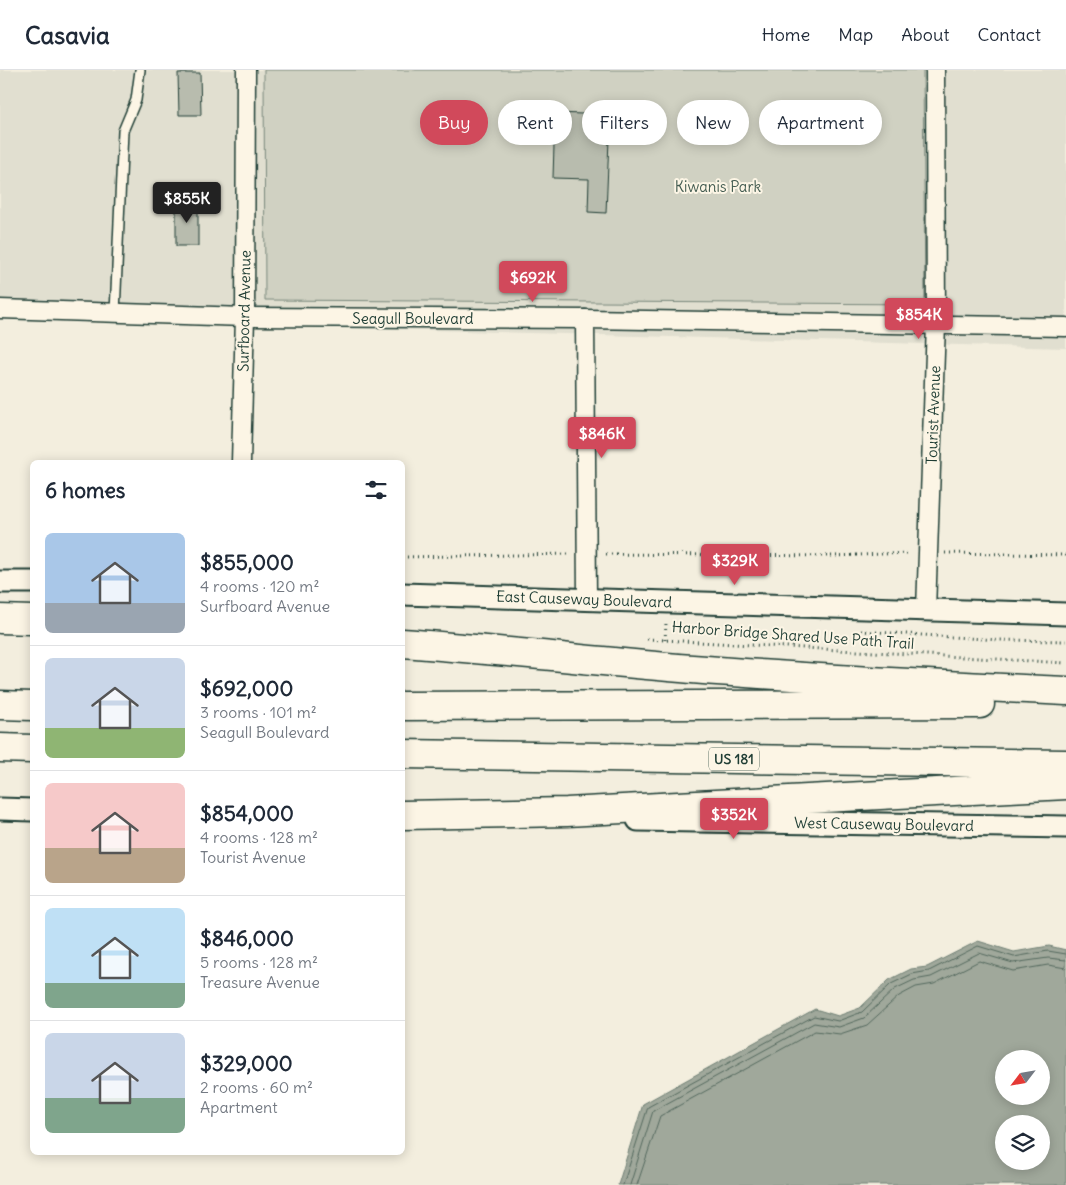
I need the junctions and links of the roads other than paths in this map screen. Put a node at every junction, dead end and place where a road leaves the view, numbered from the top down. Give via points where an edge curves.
1 (140, 70) edge
2 (246, 70) edge
3 (935, 70) edge
4 (0, 309) edge
5 (115, 313) junction
6 (245, 317) junction
7 (585, 319) junction
8 (936, 324) junction
9 (1066, 326) edge
10 (240, 460) edge
11 (0, 582) edge
12 (30, 582) edge
13 (405, 594) edge
14 (588, 599) junction
15 (926, 610) junction
16 (1066, 614) edge
17 (0, 619) edge
18 (30, 620) edge
19 (405, 643) edge
20 (1066, 691) edge
21 (1066, 703) edge
22 (0, 705) edge
23 (30, 706) edge
24 (405, 706) edge
25 (0, 748) edge
26 (30, 749) edge
27 (405, 754) edge
28 (1066, 764) edge
29 (1066, 785) edge
30 (0, 809) edge
31 (30, 810) edge
32 (405, 816) edge
33 (405, 816) edge
34 (1066, 827) edge

1 - 5 lane via 136,100 123,131
2 - 6 street, Surfboard Avenue
3 - 8 street, Tourist Avenue
4 - 5 street, Seagull Boulevard
5 - 6 street, Seagull Boulevard
6 - 7 street, Seagull Boulevard
6 - 10 street, Surfboard Avenue
7 - 8 street, Seagull Boulevard
7 - 14 street
8 - 9 street, Seagull Boulevard
8 - 15 street, Tourist Avenue
11 - 12 street
13 - 14 street, East Causeway Boulevard
14 - 15 street, East Causeway Boulevard
15 - 16 street, East Causeway Boulevard
17 - 18 highway
19 - 20 highway via 778,675
21 - 24 highway
22 - 23 highway
25 - 26 highway
27 - 28 highway, US 181
29 - 32 highway via 577,812
30 - 31 street
33 - 34 street, West Causeway Boulevard

